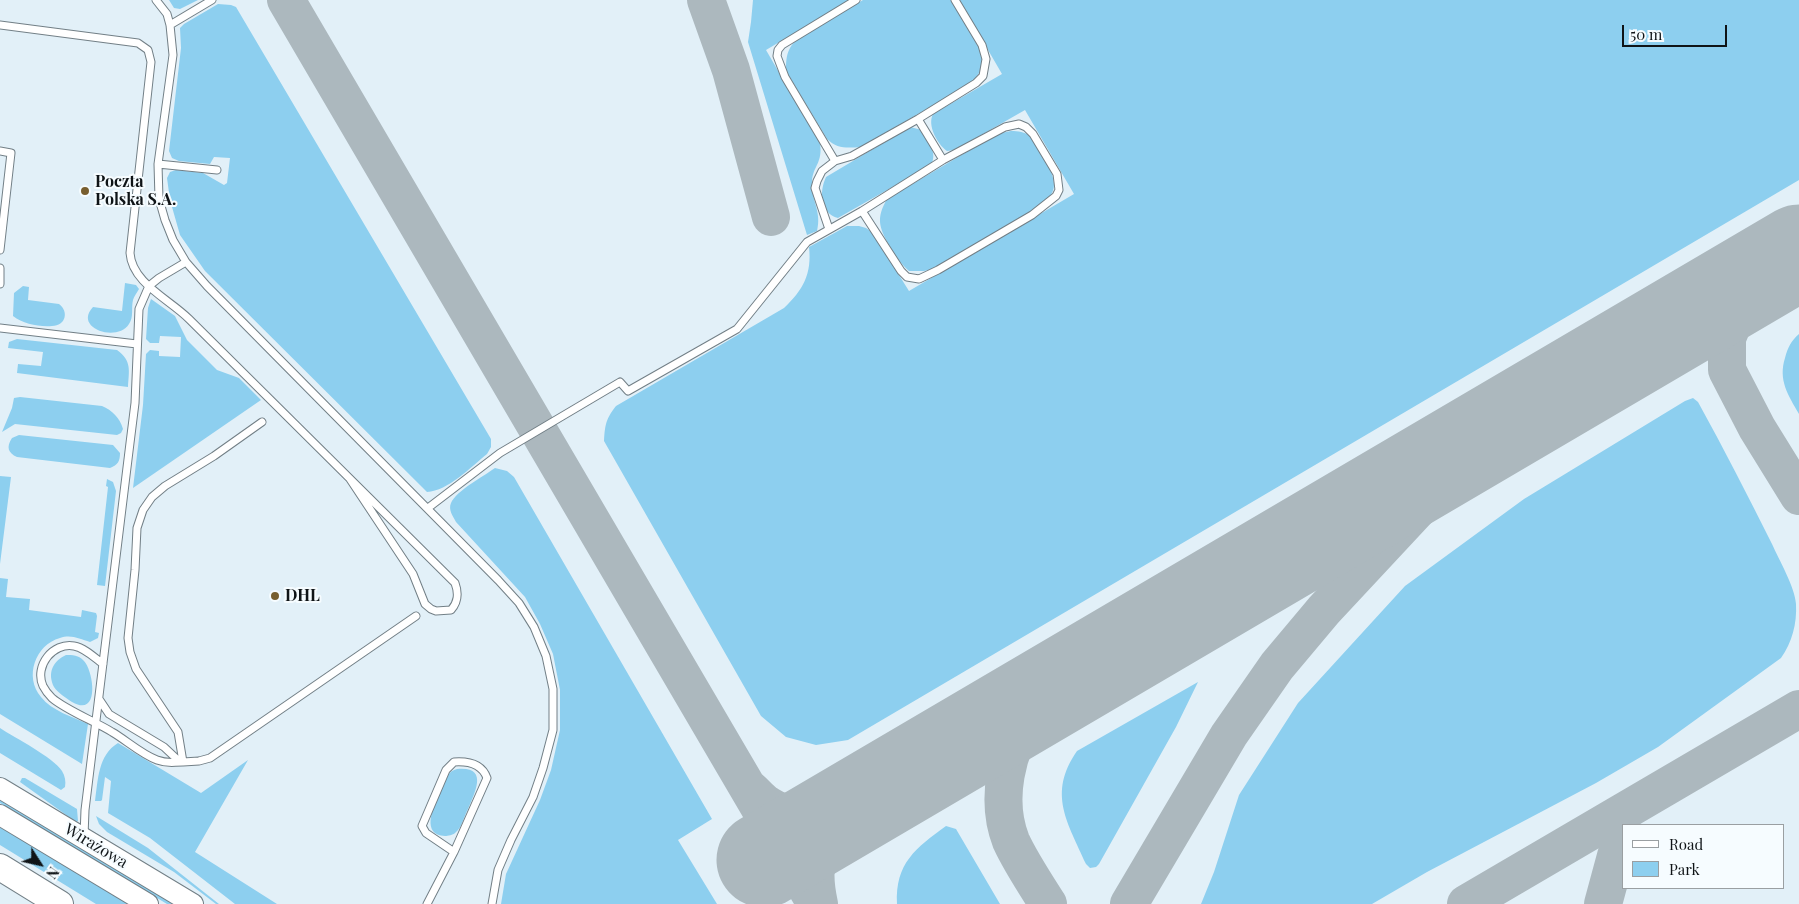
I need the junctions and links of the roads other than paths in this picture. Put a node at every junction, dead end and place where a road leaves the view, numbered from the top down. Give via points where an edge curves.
1 (156, 0) edge
2 (212, 0) edge
3 (856, 0) edge
4 (955, 0) edge
5 (0, 25) edge
6 (170, 25) junction
7 (918, 119) junction
8 (0, 151) edge
9 (943, 160) junction
10 (835, 161) junction
11 (158, 164) junction
12 (216, 170) dead end
13 (862, 211) junction
14 (829, 229) junction
15 (0, 250) edge
16 (186, 262) junction
17 (0, 268) edge
18 (0, 284) edge
19 (149, 286) junction
20 (0, 328) edge
21 (137, 344) junction
22 (262, 422) dead end
23 (350, 479) junction
24 (428, 508) junction
25 (416, 616) dead end
26 (103, 664) junction
27 (98, 699) junction
28 (96, 722) junction
29 (182, 762) junction
30 (0, 788) edge
31 (0, 815) edge
32 (84, 838) junction
33 (454, 852) junction
34 (0, 867) edge
35 (60, 904) edge
36 (148, 904) edge
37 (193, 904) edge
38 (427, 904) edge
39 (492, 904) edge

1 - 6 lane via 167,14
2 - 6 lane
3 - 10 lane via 782,45 777,56 785,77
4 - 7 lane via 982,45 986,59 983,76
5 - 19 lane via 138,43 148,50 151,62 130,253 136,274
6 - 11 lane via 173,55
7 - 9 lane
7 - 10 lane via 852,156
8 - 15 lane via 11,153
9 - 13 lane
9 - 13 lane via 1005,127 1018,124 1033,134 1057,174 1059,190 1052,200 1032,215 919,278 907,278 901,271
10 - 14 lane via 822,172 815,188
11 - 12 lane
11 - 16 lane via 159,199 173,240
13 - 14 lane
14 - 24 lane via 806,242 737,329 628,391 620,382 481,466
16 - 19 lane
16 - 24 lane
17 - 18 lane
19 - 21 lane via 139,309
19 - 23 lane via 189,319
20 - 21 lane
21 - 26 lane via 135,401
22 - 29 lane via 152,497 137,528 128,638 130,652 136,668 178,732
23 - 23 lane via 413,574 425,604 436,611 451,610 458,596 455,583
24 - 39 lane via 519,603 546,656 553,689 553,730 543,768 533,797 498,870
25 - 29 lane via 210,758
26 - 27 lane
26 - 28 lane via 75,646 66,646 47,656 42,668 41,683 49,694
27 - 28 lane
27 - 29 lane via 109,714 164,747
28 - 29 lane via 155,759 171,764
28 - 32 lane
30 - 32 main road, Wirażowa
31 - 36 main road, Wirażowa
32 - 37 main road, Wirażowa
33 - 33 lane via 426,833 422,826 446,770 454,762 462,762 475,765 484,771 487,778
33 - 38 lane
34 - 35 highway

